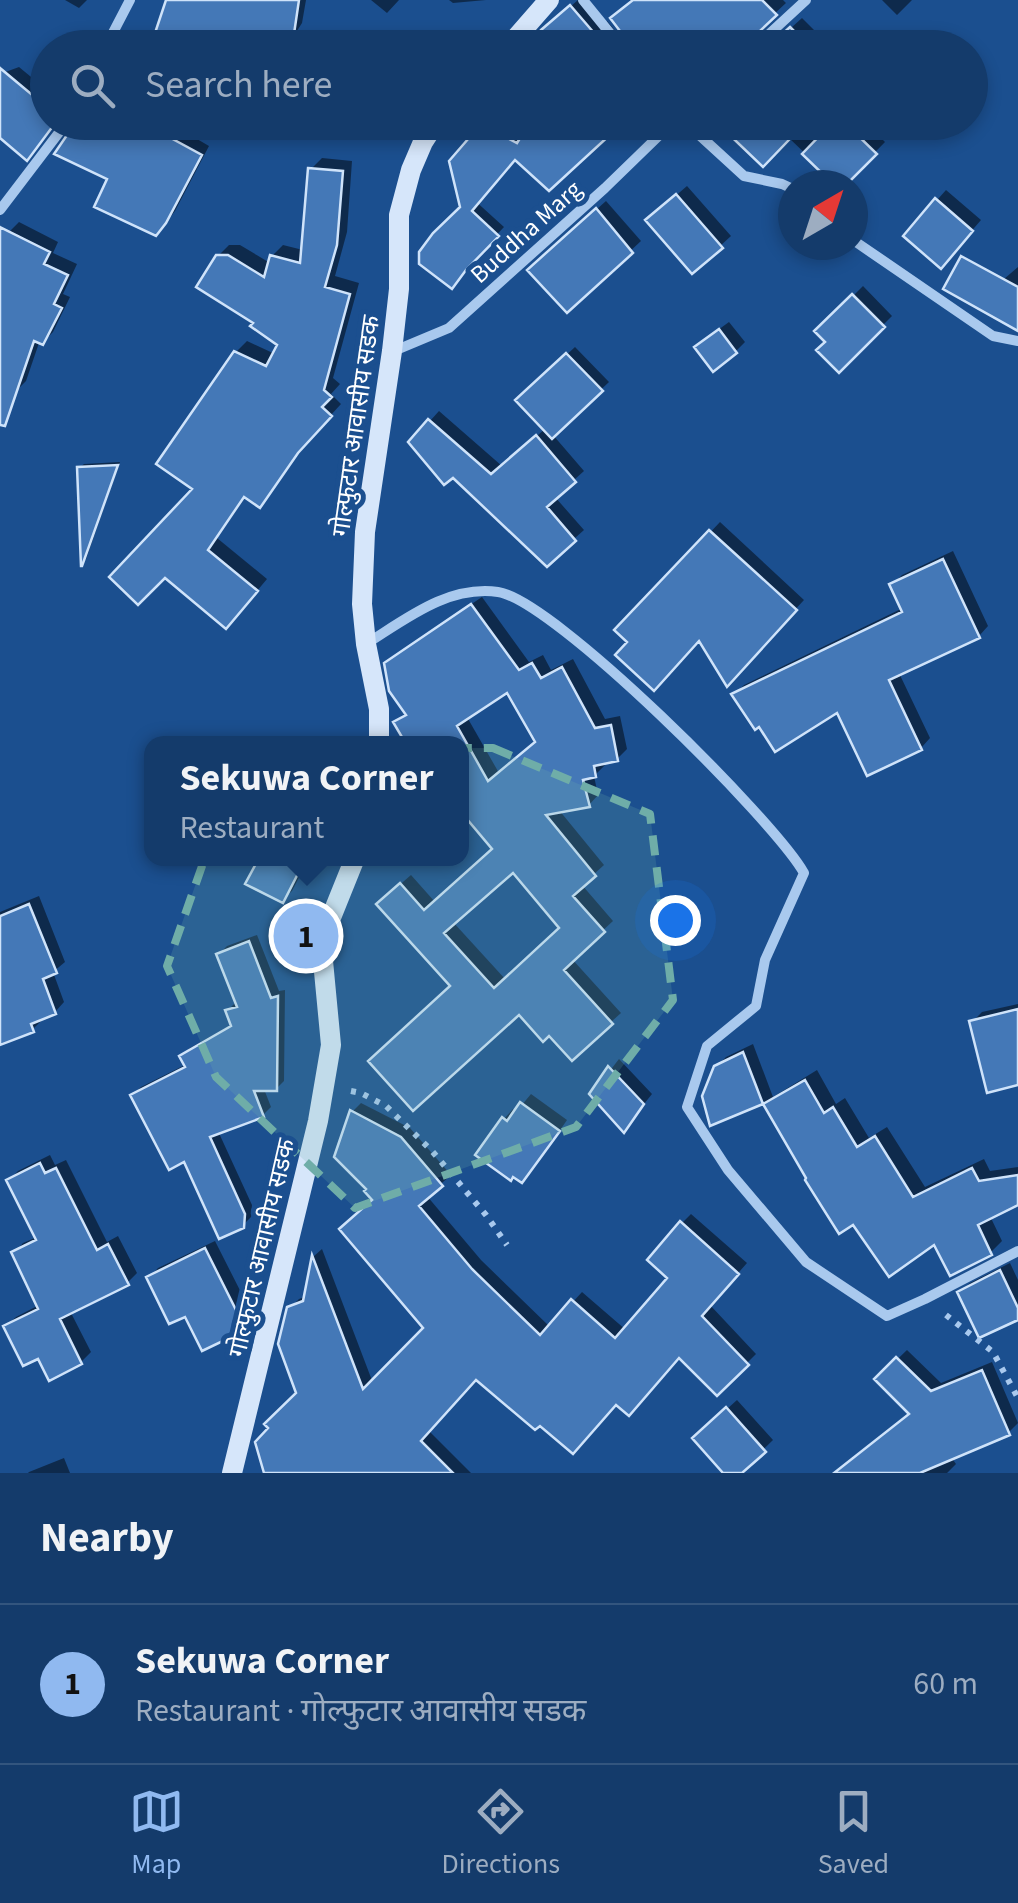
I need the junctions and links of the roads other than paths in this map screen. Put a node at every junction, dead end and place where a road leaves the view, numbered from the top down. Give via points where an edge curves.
1 (130, 0) edge
2 (549, 0) edge
3 (583, 0) edge
4 (806, 0) edge
5 (114, 30) edge
6 (523, 30) edge
7 (607, 30) edge
8 (774, 30) edge
9 (52, 140) edge
10 (424, 140) edge
11 (654, 140) edge
12 (705, 140) edge
13 (778, 183) edge
14 (0, 210) edge
15 (868, 250) edge
16 (1018, 341) edge
17 (392, 352) junction
18 (366, 644) junction
19 (379, 736) edge
20 (351, 866) edge
21 (1018, 1251) edge
22 (232, 1473) edge

1 - 5 street
2 - 6 main road
3 - 7 street
4 - 8 street
9 - 14 street
10 - 17 main road, गोल्फुटार आवासीय सडक via 399,215
11 - 17 street, Buddha Marg via 450,328
12 - 13 street via 744,176
15 - 16 street via 993,336
17 - 18 main road, गोल्फुटार आवासीय सडक via 365,532
18 - 19 main road, गोल्फुटार आवासीय सडक
18 - 21 street via 432,602 478,591 525,603 568,632 668,723 794,856 804,873 766,960 756,1006 707,1046 687,1107 728,1170 806,1262 887,1316
20 - 22 main road, गोल्फुटार आवासीय सडक via 328,925 323,961 332,1046 325,1084

